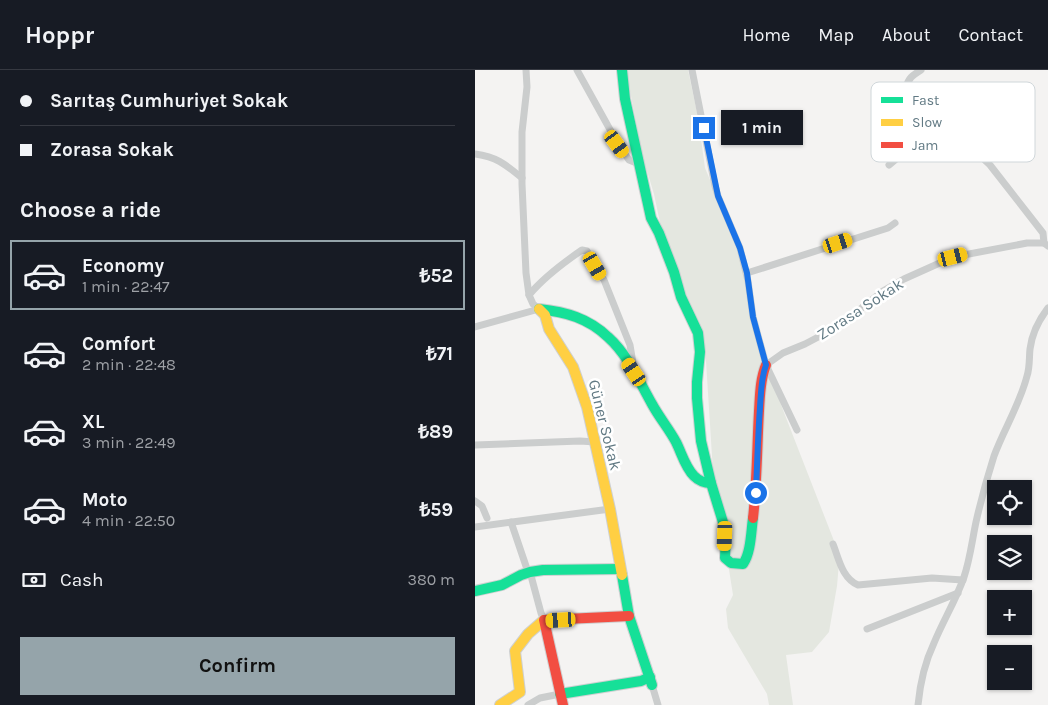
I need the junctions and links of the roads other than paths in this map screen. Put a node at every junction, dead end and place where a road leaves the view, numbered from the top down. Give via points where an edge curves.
1 (526, 70) edge
2 (577, 70) edge
3 (622, 70) edge
4 (692, 70) edge
5 (921, 70) edge
6 (907, 82) edge
7 (475, 154) edge
8 (893, 162) edge
9 (988, 162) edge
10 (639, 164) junction
11 (889, 165) dead end
12 (522, 178) junction
13 (895, 223) dead end
14 (1046, 244) edge
15 (747, 273) junction
16 (529, 295) junction
17 (1048, 308) edge
18 (539, 309) junction
19 (475, 327) edge
20 (766, 365) junction
21 (634, 372) junction
22 (797, 430) dead end
23 (595, 442) junction
24 (475, 444) edge
25 (711, 483) junction
26 (475, 500) edge
27 (610, 510) junction
28 (487, 518) dead end
29 (511, 522) junction
30 (475, 527) edge
31 (833, 544) dead end
32 (620, 569) junction
33 (529, 572) junction
34 (963, 580) junction
35 (475, 591) edge
36 (958, 593) junction
37 (629, 616) junction
38 (544, 620) junction
39 (867, 629) dead end
40 (651, 681) junction
41 (561, 700) edge
42 (500, 705) edge
43 (528, 705) edge
44 (658, 705) edge
45 (918, 705) edge

1 - 12 street, Güner Sokak
2 - 10 street via 617,144 629,160
3 - 10 street
4 - 15 street via 718,196
5 - 6 street
7 - 12 street via 496,159
8 - 11 street
9 - 14 street via 1043,233
10 - 25 street via 651,218 698,333 697,398 701,441
12 - 16 street, Güner Sokak
13 - 15 street
14 - 20 street, Zorasa Sokak via 1027,243 953,257 883,291 839,326 783,353
15 - 20 street via 753,317
16 - 18 street, Güner Sokak
16 - 21 street via 552,272 582,250 587,251 604,280 630,345
17 - 34 street via 1033,332 1028,374 983,493
18 - 19 street
18 - 21 street via 563,312 595,327 618,347
18 - 23 street, Güner Sokak via 573,367
20 - 22 street
20 - 25 street via 761,388 749,554 743,564 731,563 725,558 725,532
21 - 25 street via 693,474 701,482
23 - 24 street
23 - 27 street, Güner Sokak
26 - 28 street
27 - 29 street
27 - 32 street, Güner Sokak
29 - 30 street
29 - 33 street
31 - 34 street via 845,575 858,585 932,578
32 - 33 street
32 - 37 street, Güner Sokak
33 - 35 street via 509,582
33 - 38 street
34 - 36 street
36 - 39 street
36 - 45 street via 933,644
37 - 38 street
37 - 40 street, Güner Sokak
38 - 41 street
38 - 42 street via 518,645 515,651 519,692
40 - 41 street
40 - 44 street, Güner Sokak
41 - 43 street via 540,698

